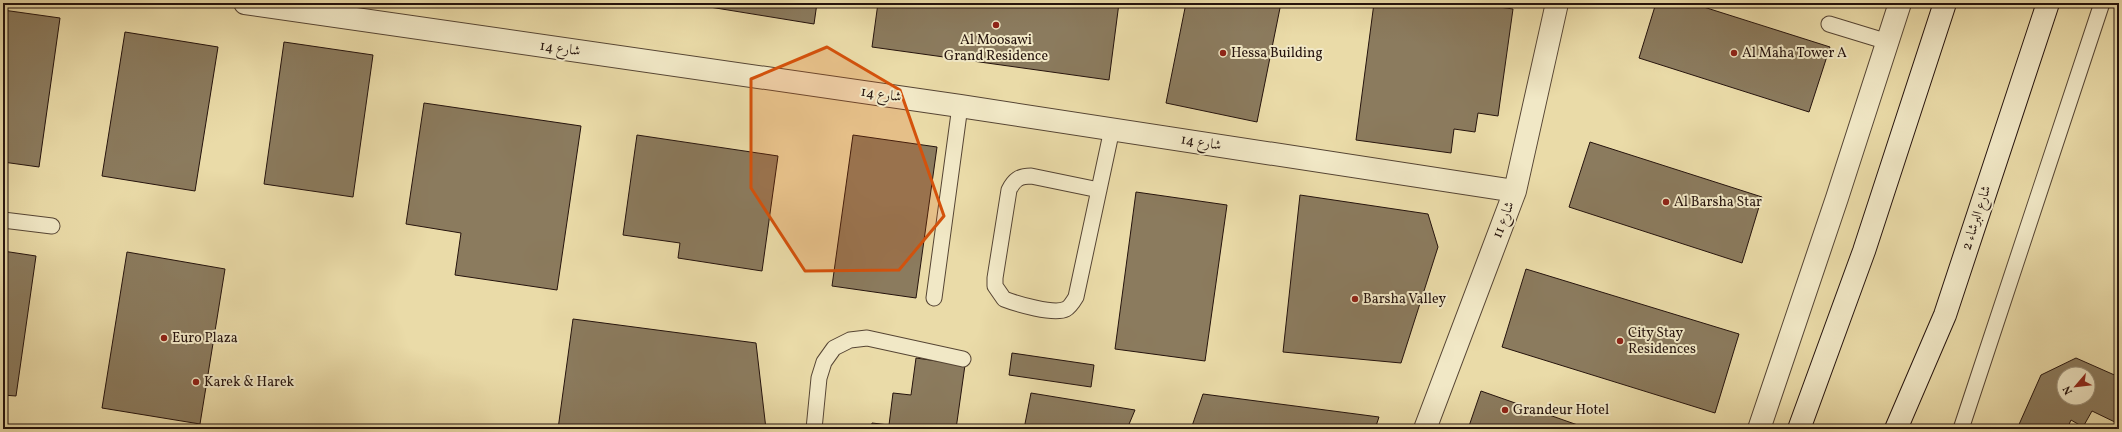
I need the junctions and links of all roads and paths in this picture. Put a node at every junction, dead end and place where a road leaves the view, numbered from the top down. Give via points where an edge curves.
1 (245, 3) edge
2 (1557, 3) edge
3 (1900, 3) edge
4 (1946, 3) edge
5 (2048, 3) edge
6 (2102, 3) edge
7 (1830, 24) dead end
8 (1888, 42) junction
9 (960, 106) junction
10 (1112, 129) junction
11 (1099, 190) junction
12 (1515, 191) junction
13 (3, 220) edge
14 (52, 226) dead end
15 (934, 298) dead end
16 (963, 359) dead end
17 (814, 429) edge
18 (1426, 429) edge
19 (1759, 429) edge
20 (1799, 429) edge
21 (1896, 429) edge
22 (1961, 429) edge

1 - 9 street, شارع 14
2 - 12 street, شارع 11
3 - 8 street
4 - 20 street via 1864,251
5 - 21 street, شارع البرشاء 2 via 1945,315
6 - 22 lane
7 - 8 lane
8 - 19 street
9 - 10 street, شارع 14
9 - 15 lane
10 - 11 lane
10 - 12 street, شارع 14
11 - 11 lane via 1076,297 1072,304 1066,309 1052,311 1004,299 995,286 1012,184 1023,176 1031,176
12 - 18 street, شارع 11
13 - 14 lane
16 - 17 lane via 867,338 850,340 834,348 824,362 819,378

